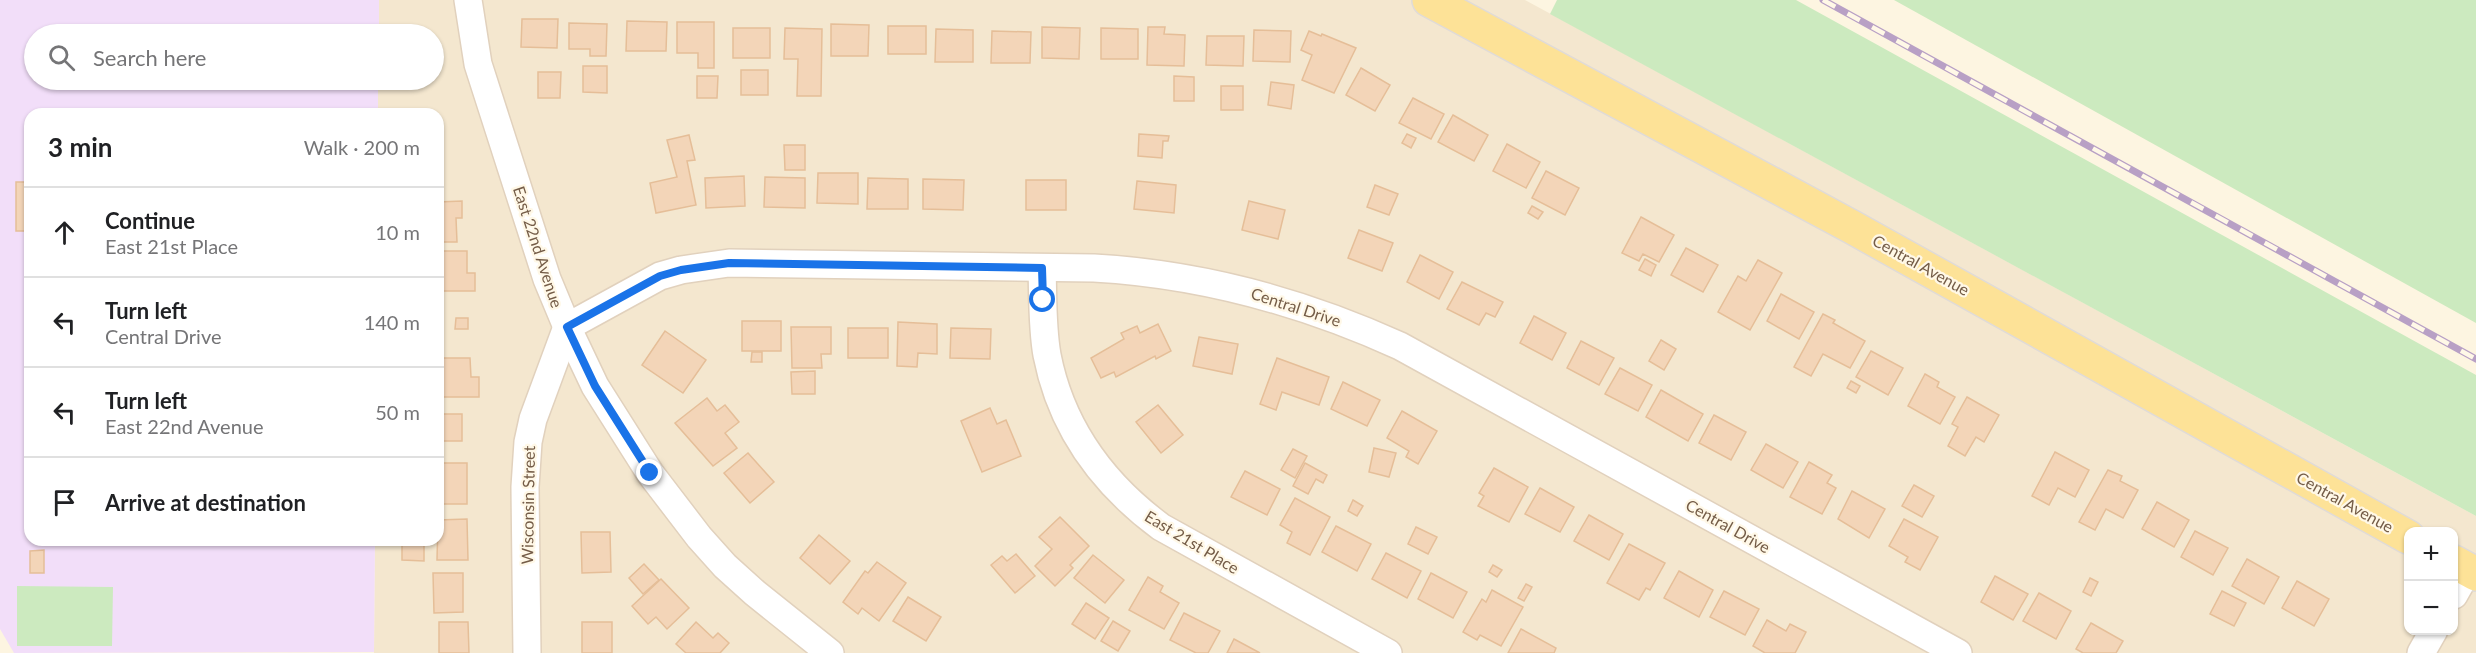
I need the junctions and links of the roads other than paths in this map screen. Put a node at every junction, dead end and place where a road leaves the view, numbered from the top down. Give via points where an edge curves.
1 (468, 0) edge
2 (1429, 0) edge
3 (1042, 268) junction
4 (567, 327) junction
5 (2404, 534) edge
6 (2430, 635) edge
7 (527, 653) edge
8 (830, 653) edge
9 (1388, 653) edge
10 (1958, 653) edge
11 (2421, 653) edge

1 - 4 street, East 22nd Avenue via 478,64 547,279
2 - 5 main road, Central Avenue via 1852,227
3 - 4 street, Central Drive via 721,264 660,276
3 - 9 street, East 21st Place via 1047,355 1060,401 1080,442 1106,477 1129,502 1161,527
3 - 10 street, Central Drive via 1174,276 1245,290 1337,319 1400,346
4 - 7 street, Wisconsin Street via 528,442
4 - 8 street, East 22nd Avenue via 606,405 686,522 754,594
6 - 11 street

